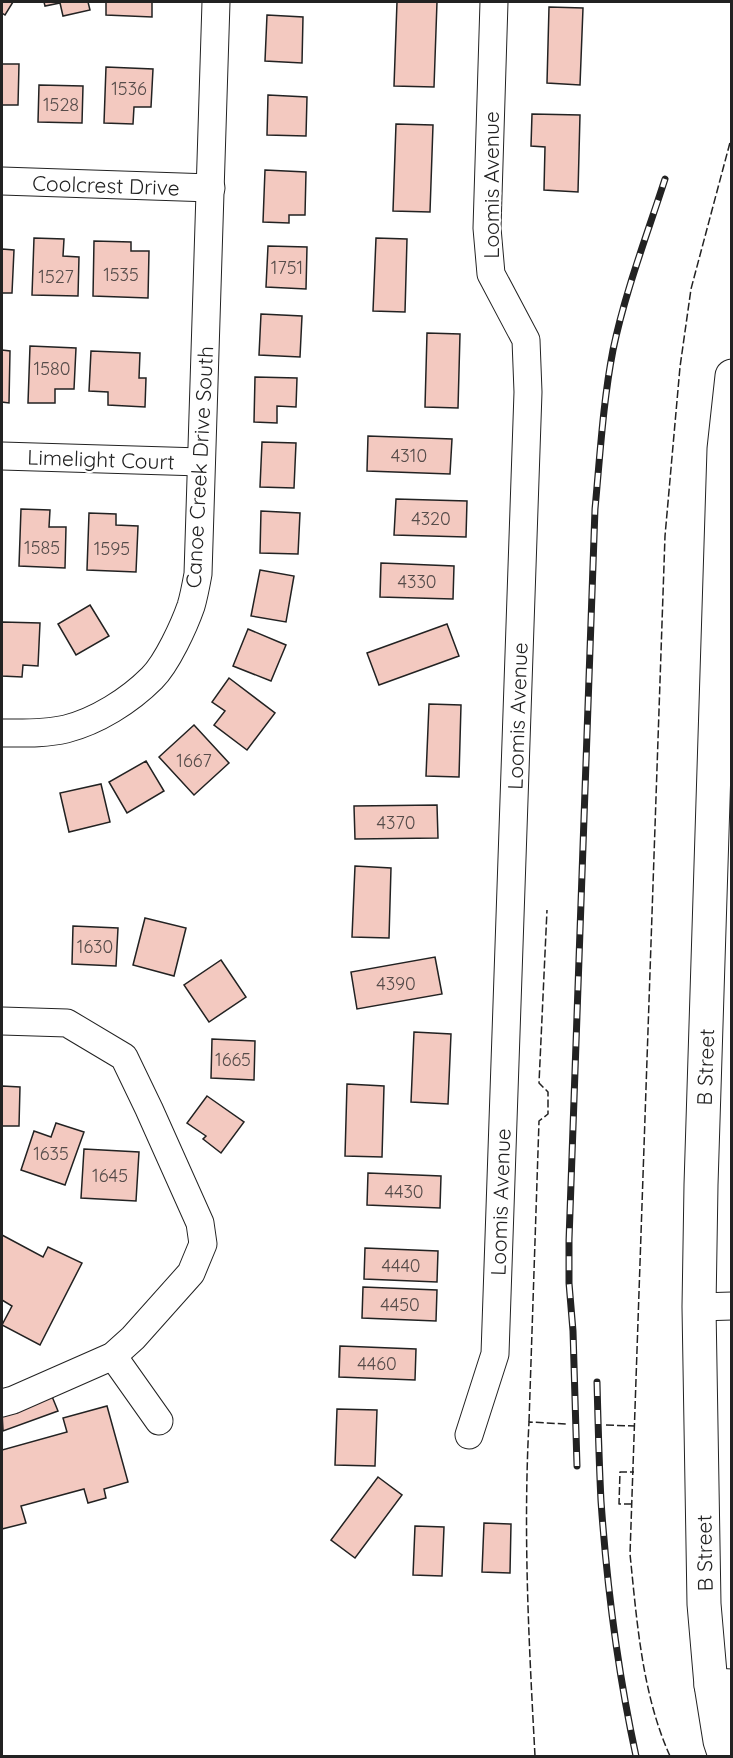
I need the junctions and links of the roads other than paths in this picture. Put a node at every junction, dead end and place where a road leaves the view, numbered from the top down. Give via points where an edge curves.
1 (216, 2) edge
2 (494, 2) edge
3 (2, 181) edge
4 (211, 188) junction
5 (732, 376) edge
6 (2, 456) edge
7 (201, 462) junction
8 (2, 733) edge
9 (2, 1021) edge
10 (732, 1306) edge
11 (699, 1307) junction
12 (112, 1356) junction
13 (5, 1396) edge
14 (159, 1421) dead end
15 (469, 1435) dead end
16 (721, 1685) edge
17 (724, 1756) edge

1 - 4 street, Canoe Creek Drive South
2 - 15 street, Loomis Avenue via 487,228 491,274 526,340 528,392 495,1354
3 - 4 street, Coolcrest Drive
4 - 7 street, Canoe Creek Drive South
5 - 11 main road, B Street via 724,461
6 - 7 street, Limelight Court
7 - 8 street, Canoe Creek Drive South via 198,574 191,606 153,677 98,717 65,729
9 - 12 street via 67,1023 124,1057 200,1223 202,1244 191,1273
10 - 11 street
11 - 16 main road, B Street via 705,1604
12 - 13 street
12 - 14 street
16 - 17 main road, B Street via 720,1741

